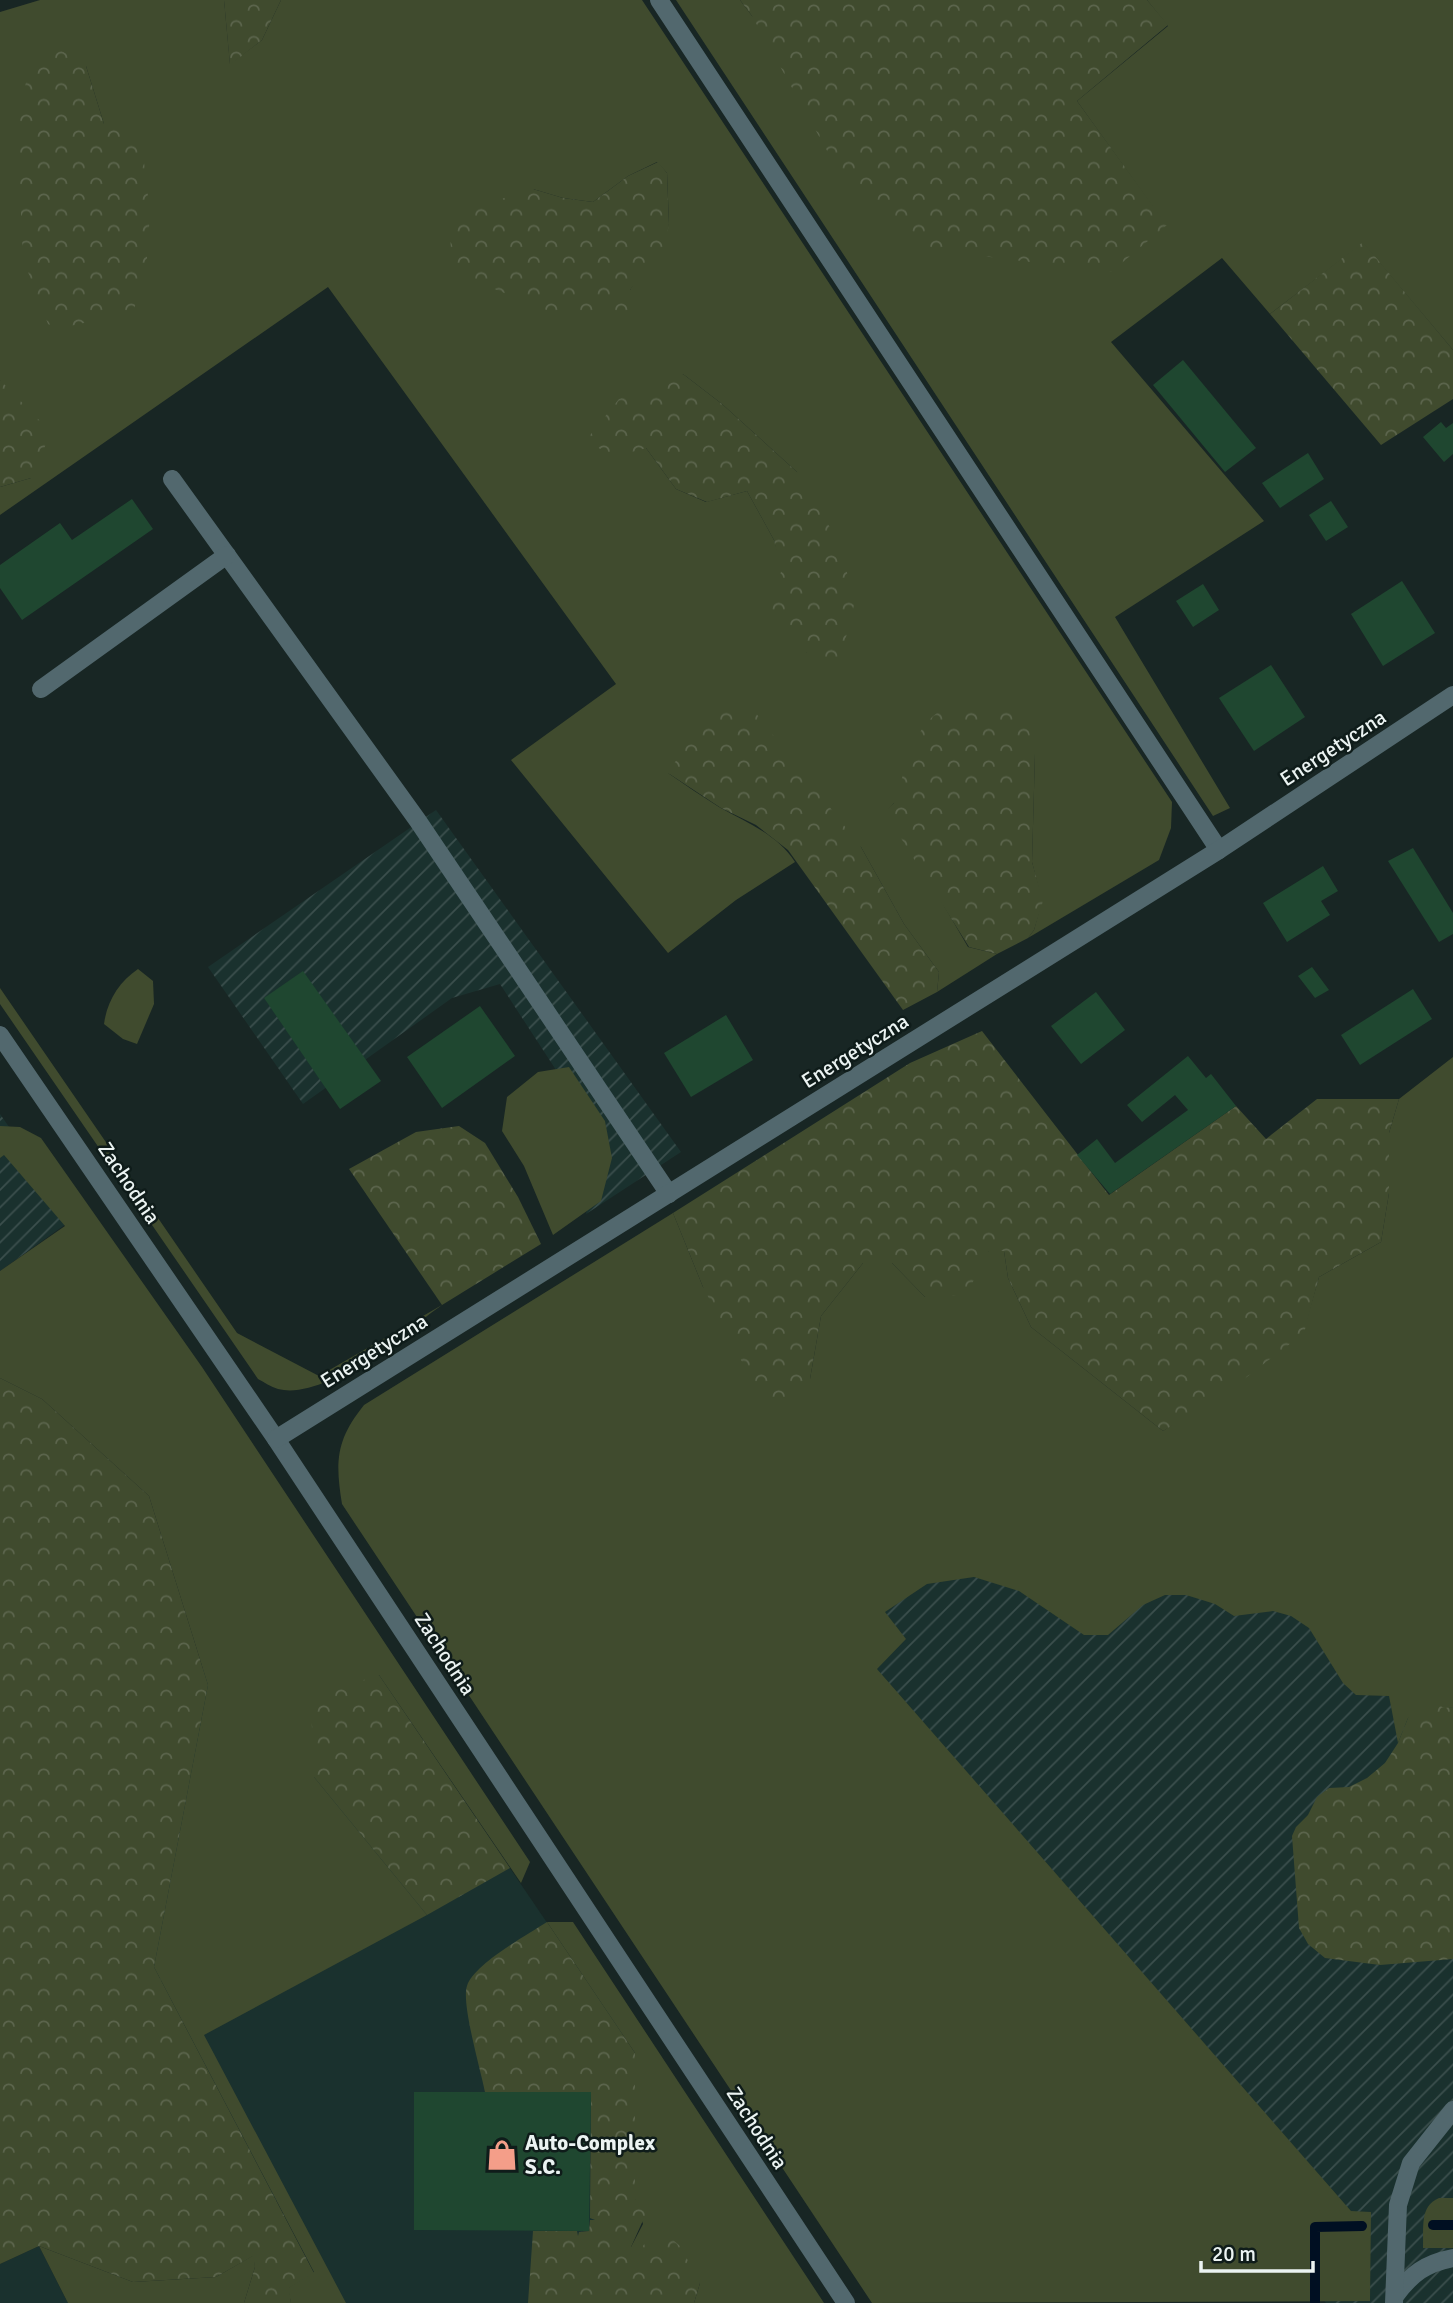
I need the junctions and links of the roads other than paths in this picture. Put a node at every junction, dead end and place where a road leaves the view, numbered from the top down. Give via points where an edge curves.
1 (659, 0) edge
2 (172, 479) dead end
3 (227, 555) junction
4 (41, 689) dead end
5 (1453, 695) edge
6 (1219, 850) junction
7 (0, 1035) edge
8 (669, 1194) junction
9 (276, 1439) junction
10 (1453, 2110) edge
11 (1453, 2259) edge
12 (1395, 2299) edge
13 (846, 2303) edge

1 - 6 street
2 - 3 street
3 - 4 street
3 - 8 street via 418,821
5 - 6 street, Energetyczna
6 - 8 street, Energetyczna
7 - 9 street, Zachodnia
8 - 9 street, Energetyczna
9 - 13 street, Zachodnia
10 - 12 street via 1411,2163 1401,2194
11 - 12 street via 1422,2268 1409,2277

